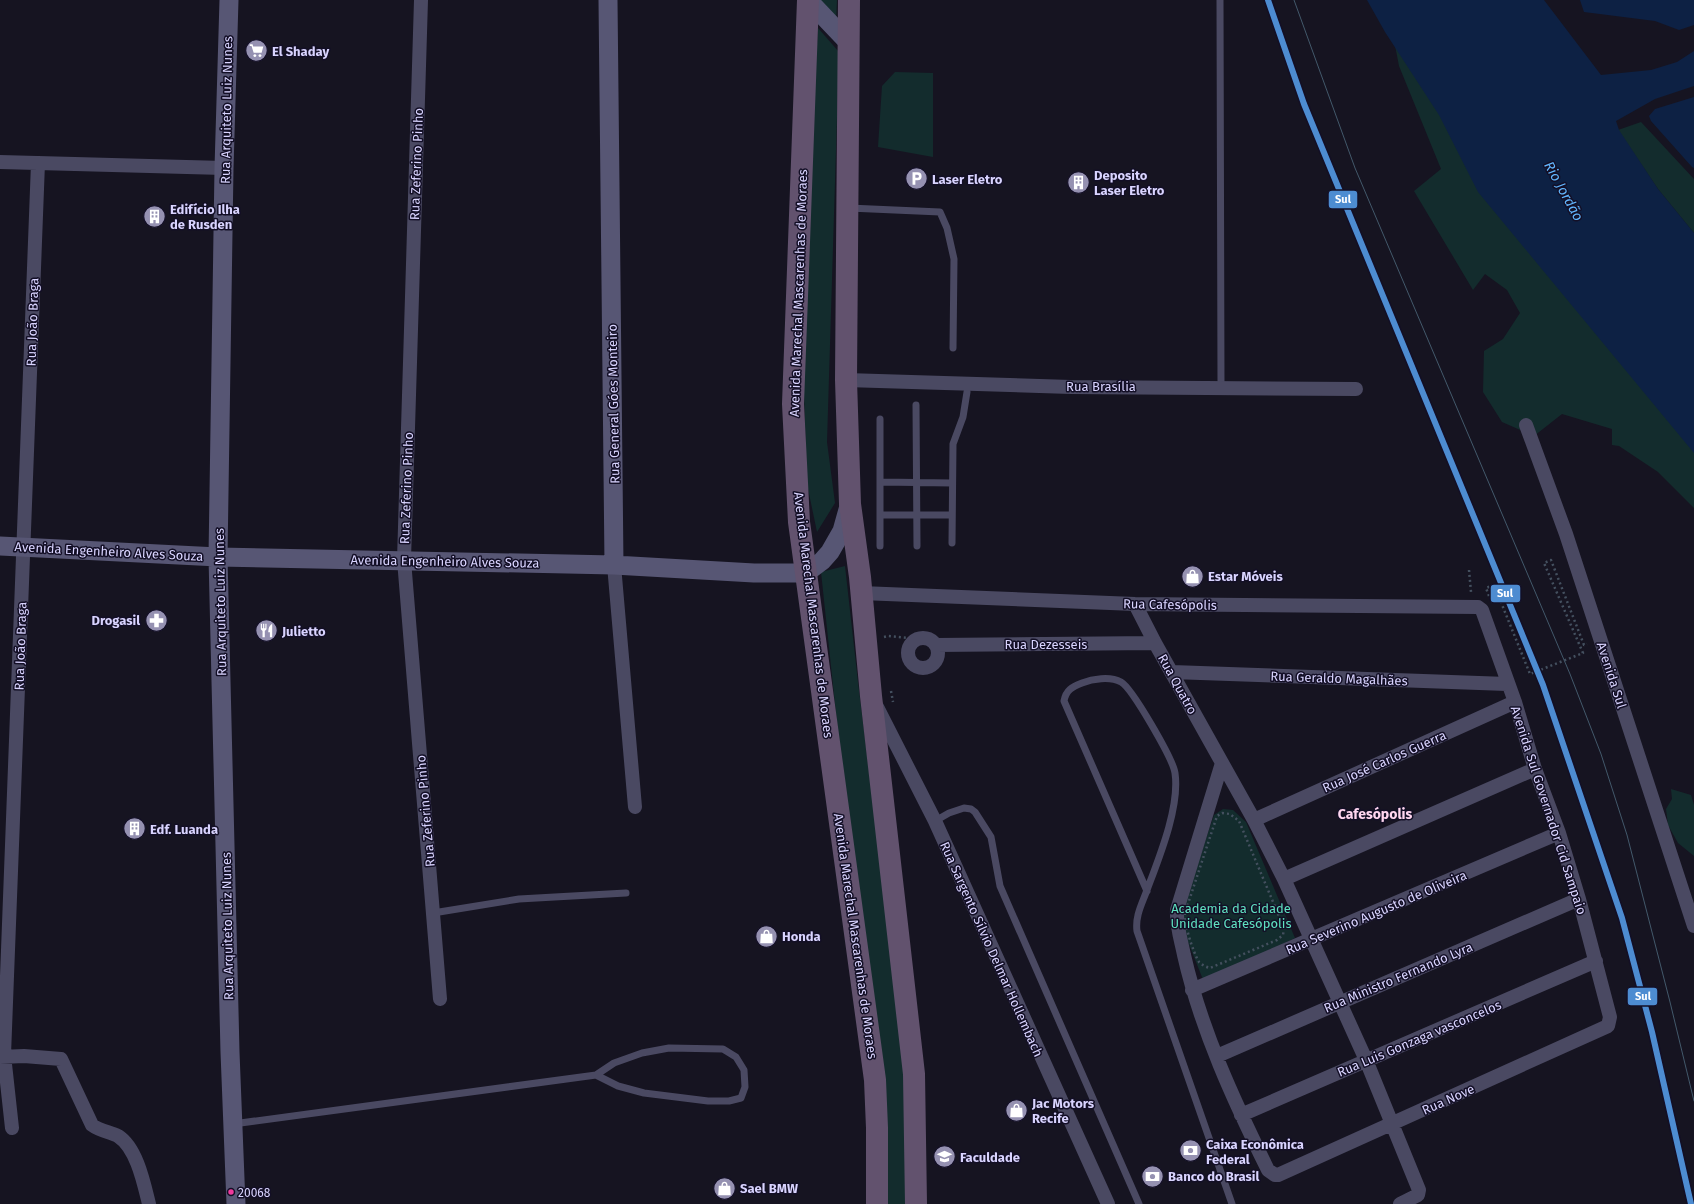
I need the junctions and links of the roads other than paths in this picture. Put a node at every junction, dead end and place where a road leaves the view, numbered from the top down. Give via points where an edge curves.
1 (229, 0) edge
2 (421, 0) edge
3 (608, 0) edge
4 (808, 0) edge
5 (849, 0) edge
6 (1220, 0) edge
7 (848, 42) junction
8 (0, 162) edge
9 (38, 163) junction
10 (224, 168) junction
11 (848, 208) junction
12 (953, 348) dead end
13 (846, 380) junction
14 (1221, 387) junction
15 (967, 388) junction
16 (1356, 389) dead end
17 (916, 405) dead end
18 (880, 418) dead end
19 (1526, 426) dead end
20 (880, 482) junction
21 (916, 483) junction
22 (952, 483) junction
23 (850, 504) junction
24 (880, 515) junction
25 (917, 515) junction
26 (952, 515) junction
27 (952, 544) dead end
28 (0, 546) edge
29 (24, 546) junction
30 (880, 546) dead end
31 (917, 546) dead end
32 (218, 557) junction
33 (404, 560) junction
34 (614, 565) junction
35 (806, 573) junction
36 (861, 593) junction
37 (1135, 604) junction
38 (1475, 607) joint
39 (1155, 643) junction
40 (936, 645) junction
41 (1172, 672) junction
42 (1507, 684) junction
43 (871, 696) junction
44 (1515, 702) junction
45 (1222, 763) junction
46 (1535, 768) junction
47 (635, 807) dead end
48 (1254, 820) junction
49 (935, 822) junction
50 (1559, 833) junction
51 (1284, 878) junction
52 (1147, 891) junction
53 (626, 893) dead end
54 (1579, 899) junction
55 (433, 913) junction
56 (1694, 926) edge
57 (1312, 940) junction
58 (1596, 961) junction
59 (1192, 990) junction
60 (440, 999) dead end
61 (1341, 1002) junction
62 (1610, 1017) joint
63 (2, 1056) edge
64 (1217, 1056) junction
65 (1366, 1060) junction
66 (596, 1075) junction
67 (1241, 1115) junction
68 (233, 1124) junction
69 (1392, 1124) junction
70 (12, 1128) dead end
71 (149, 1204) edge
72 (236, 1204) edge
73 (877, 1204) edge
74 (916, 1204) edge
75 (1108, 1204) edge
76 (1139, 1204) edge
77 (1232, 1204) edge
78 (1400, 1204) edge

1 - 10 main road, Rua Arquiteto Luiz Nunes
2 - 33 street, Rua Zeferino Pinho
3 - 34 main road, Rua General Góes Monteiro
4 - 7 main road
4 - 35 highway, Avenida Marechal Mascarenhas de Moraes via 793,404 799,522
5 - 7 highway
6 - 14 lane
7 - 11 highway
8 - 9 street
9 - 10 street
9 - 29 street, Rua João Braga
10 - 32 main road, Rua Arquiteto Luiz Nunes
11 - 12 lane via 940,212 947,228 954,259
11 - 13 highway
13 - 15 street, Rua Brasília
13 - 23 highway
14 - 15 street, Rua Brasília
14 - 16 street, Rua Brasília
15 - 22 lane via 963,417 953,444
17 - 21 lane
18 - 20 lane
19 - 56 street, Avenida Sul via 1566,534
20 - 21 lane
20 - 24 lane
21 - 22 lane
21 - 25 lane
22 - 26 lane
23 - 35 main road via 842,531 830,552
23 - 36 highway
24 - 25 lane
24 - 30 lane
25 - 26 lane
25 - 31 lane
26 - 27 lane
28 - 29 main road, Avenida Engenheiro Alves Souza
29 - 32 main road, Avenida Engenheiro Alves Souza
29 - 63 street, Rua João Braga
32 - 33 main road, Avenida Engenheiro Alves Souza
32 - 68 main road, Rua Arquiteto Luiz Nunes
33 - 34 main road, Avenida Engenheiro Alves Souza
33 - 55 street, Rua Zeferino Pinho
34 - 35 main road, Avenida Engenheiro Alves Souza
34 - 47 street, Rua General Góes Monteiro
35 - 73 highway, Avenida Marechal Mascarenhas de Moraes via 875,1080
36 - 37 street, Rua Cafesópolis
36 - 43 highway
37 - 38 street, Rua Cafesópolis
37 - 39 street, Rua Quatro
38 - 42 street, Avenida Sul Governador Cid Sampaio via 1482,610
39 - 40 street, Rua Dezesseis
39 - 41 street, Rua Quatro
40 - 40 street via 938,654 934,663 926,667 916,666 910,659 909,650 914,641 928,639
41 - 42 street, Rua Geraldo Magalhães
41 - 45 street, Rua Quatro
42 - 44 street, Avenida Sul Governador Cid Sampaio
43 - 49 street, Rua Sargento Sílvio Delmar Hollembach
43 - 74 highway via 914,1074
44 - 46 street, Avenida Sul Governador Cid Sampaio
44 - 48 street, Rua José Carlos Guerra
45 - 48 street, Rua Quatro
45 - 59 street via 1177,910 1177,923
46 - 50 street, Avenida Sul Governador Cid Sampaio
46 - 51 street
48 - 51 street, Rua Quatro
49 - 75 street, Rua Sargento Sílvio Delmar Hollembach
49 - 76 lane via 954,811 971,809 991,837 1000,886
50 - 54 street, Avenida Sul Governador Cid Sampaio
50 - 57 street, Rua Severino Augusto de Oliveira
51 - 57 street, Rua Quatro
52 - 52 lane via 1175,803 1175,770 1144,711 1122,682 1102,679 1084,682 1069,689 1064,701
52 - 77 lane via 1138,914 1137,931
53 - 55 lane via 519,899
54 - 58 street, Avenida Sul Governador Cid Sampaio
54 - 61 street, Rua Ministro Fernando Lyra
55 - 60 street, Rua Zeferino Pinho
57 - 59 street, Rua Severino Augusto de Oliveira
57 - 61 street, Rua Quatro
58 - 62 street, Avenida Sul Governador Cid Sampaio
58 - 65 street, Rua Luis Gonzaga vasconcelos
59 - 64 street
61 - 64 street, Rua Ministro Fernando Lyra
61 - 65 street, Rua Quatro
62 - 69 street, Rua Nove via 1608,1026 1602,1030
63 - 70 street, Rua João Braga
63 - 71 street via 61,1059 92,1125 120,1137 134,1155 143,1177
64 - 67 street
65 - 67 street, Rua Luis Gonzaga vasconcelos
65 - 69 street, Rua Quatro
66 - 66 lane via 614,1063 649,1052 670,1048 723,1049 736,1057 744,1070 745,1087 741,1098 708,1101 644,1093 618,1086
66 - 68 lane
67 - 69 street, Rua Nove via 1268,1170 1275,1175
68 - 72 main road, Rua Arquiteto Luiz Nunes
69 - 78 street, Rua Quatro via 1419,1190 1418,1195

